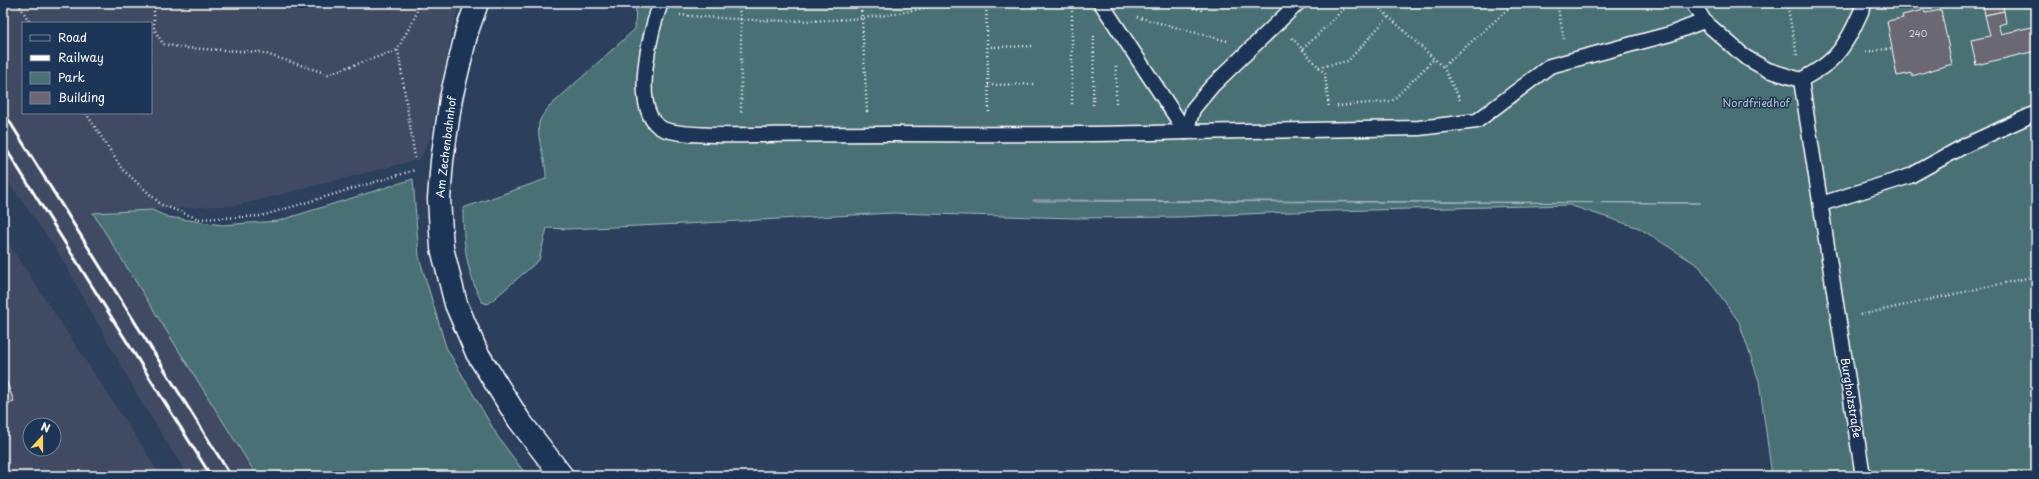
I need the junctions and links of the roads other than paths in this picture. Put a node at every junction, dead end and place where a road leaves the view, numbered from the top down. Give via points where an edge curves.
1 (477, 3) edge
2 (1298, 3) edge
3 (1693, 3) edge
4 (1865, 3) edge
5 (1102, 5) edge
6 (659, 8) edge
7 (1704, 21) junction
8 (1801, 80) junction
9 (2036, 113) edge
10 (1186, 132) junction
11 (1821, 204) junction
12 (562, 476) edge
13 (1863, 476) edge

1 - 12 street, Am Zechenbahnhof via 467,31 451,98 439,199 442,248 456,304 477,353 519,420
2 - 10 lane via 1212,86 1193,108
3 - 7 lane
4 - 8 lane via 1836,56
5 - 10 lane
6 - 10 lane via 643,80 644,94 650,114 658,126 669,132 740,135 867,132
7 - 8 lane via 1759,66
7 - 10 lane via 1670,34 1550,66 1477,121 1418,128
8 - 11 lane, Burgholzstraße
9 - 11 lane via 1966,145 1910,176
11 - 13 lane, Burgholzstraße

